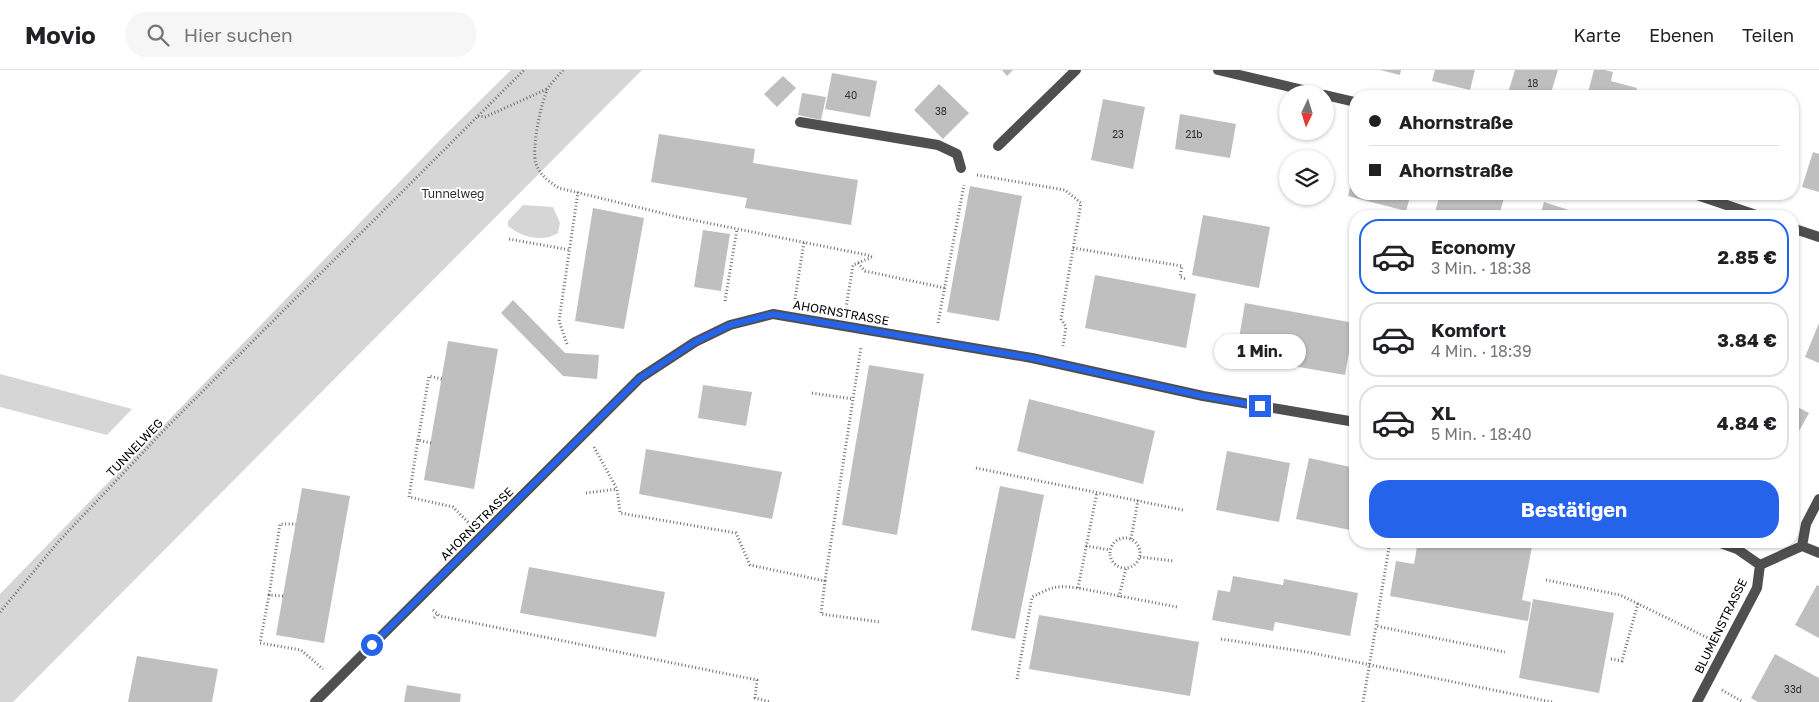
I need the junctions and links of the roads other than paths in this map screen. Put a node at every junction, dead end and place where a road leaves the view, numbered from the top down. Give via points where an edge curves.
1 (1076, 70) edge
2 (1218, 70) edge
3 (1282, 85) edge
4 (1334, 97) edge
5 (1349, 101) edge
6 (800, 122) dead end
7 (998, 146) dead end
8 (964, 171) road end
9 (1712, 200) edge
10 (1741, 210) edge
11 (1799, 230) edge
12 (1819, 237) edge
13 (1349, 421) edge
14 (1819, 499) edge
15 (1802, 546) junction
16 (1799, 547) edge
17 (1734, 548) edge
18 (1798, 548) edge
19 (1819, 553) edge
20 (1760, 565) junction
21 (315, 702) edge
22 (1697, 702) edge

1 - 7 street
2 - 3 street
4 - 5 street
6 - 8 street via 938,145 957,154
9 - 10 street
11 - 12 street
13 - 21 street, AHORNSTRASSE via 1203,396 1032,358 773,314 730,325 649,370
14 - 15 street via 1806,524
15 - 16 street
15 - 19 street
17 - 20 street
18 - 20 street
20 - 22 street, BLUMENSTRASSE via 1757,588

